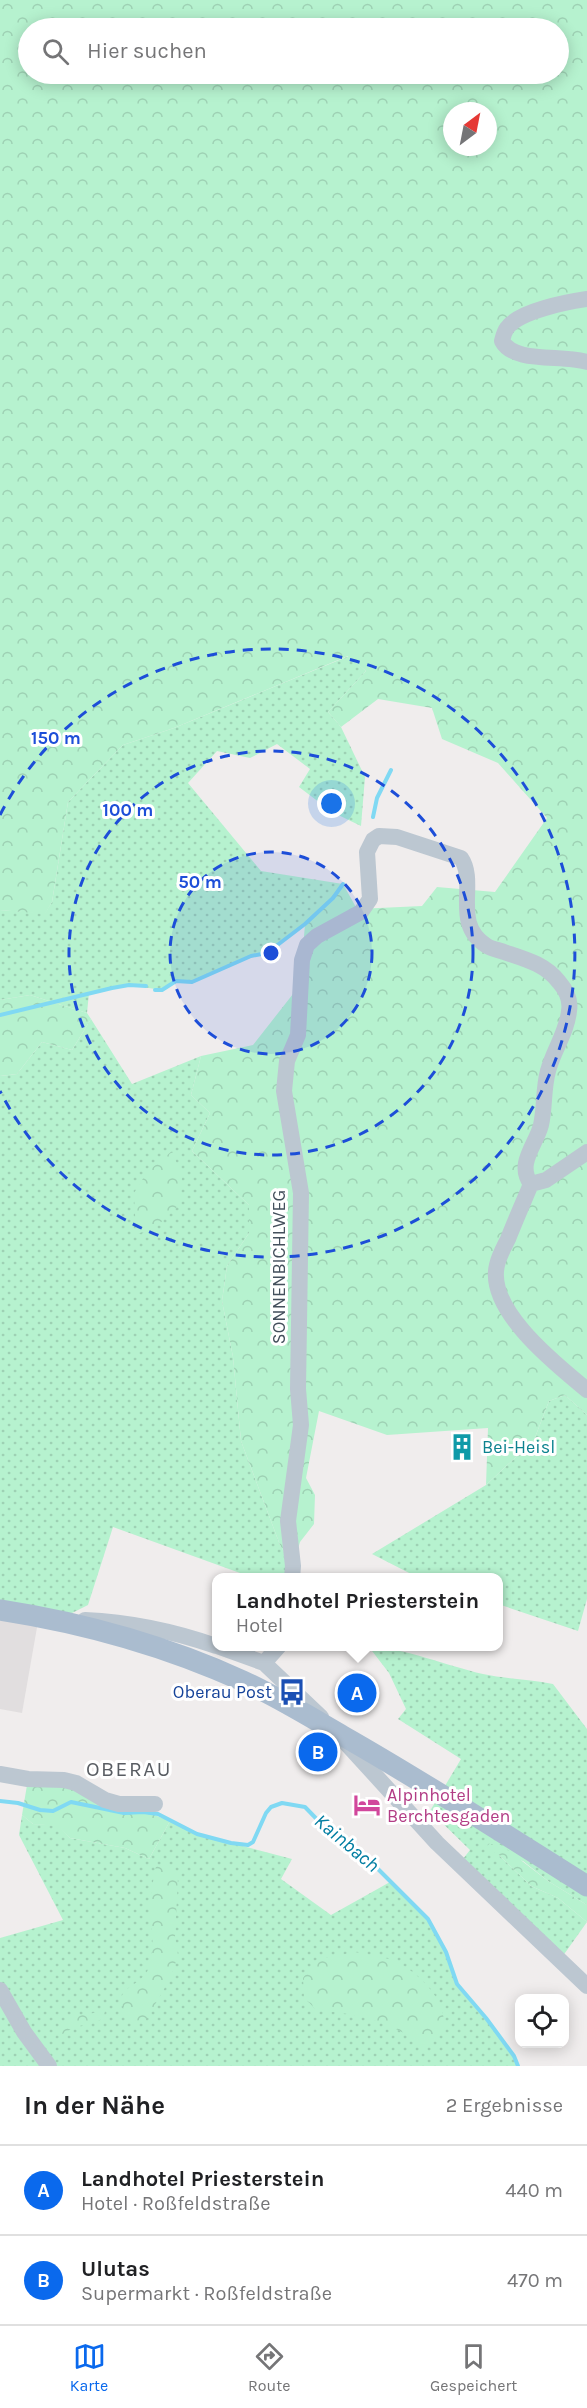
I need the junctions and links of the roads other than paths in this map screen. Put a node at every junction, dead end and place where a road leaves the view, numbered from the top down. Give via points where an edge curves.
1 (587, 299) edge
2 (587, 362) edge
3 (587, 1152) edge
4 (531, 1184) junction
5 (587, 1390) edge
6 (292, 1572) edge
7 (0, 1610) edge
8 (60, 1619) junction
9 (212, 1645) edge
10 (230, 1651) edge
11 (275, 1651) edge
12 (264, 1664) junction
13 (336, 1731) junction
14 (0, 1774) edge
15 (155, 1804) dead end
16 (587, 1886) edge
17 (587, 1986) edge
18 (0, 1990) edge
19 (48, 2066) edge

1 - 2 street via 523,316 507,327 502,341 520,355
3 - 4 street via 546,1180
4 - 5 street, SONNENBICHLWEG via 497,1265 496,1284 520,1326
4 - 6 street, SONNENBICHLWEG via 525,1171 526,1159 538,1138 548,1071 570,1011 566,993 553,975 537,963 487,946 474,932 466,916 466,871 461,858 397,837 379,836 367,852 370,899 361,912 307,945 302,960 298,1035 287,1061 284,1090 301,1193 301,1425 288,1521
7 - 8 main road
8 - 9 street via 156,1628
8 - 13 main road via 222,1672
10 - 12 street
11 - 12 street
12 - 13 street
13 - 16 main road
13 - 17 street via 437,1843
14 - 15 street via 76,1783 119,1804
18 - 19 street

